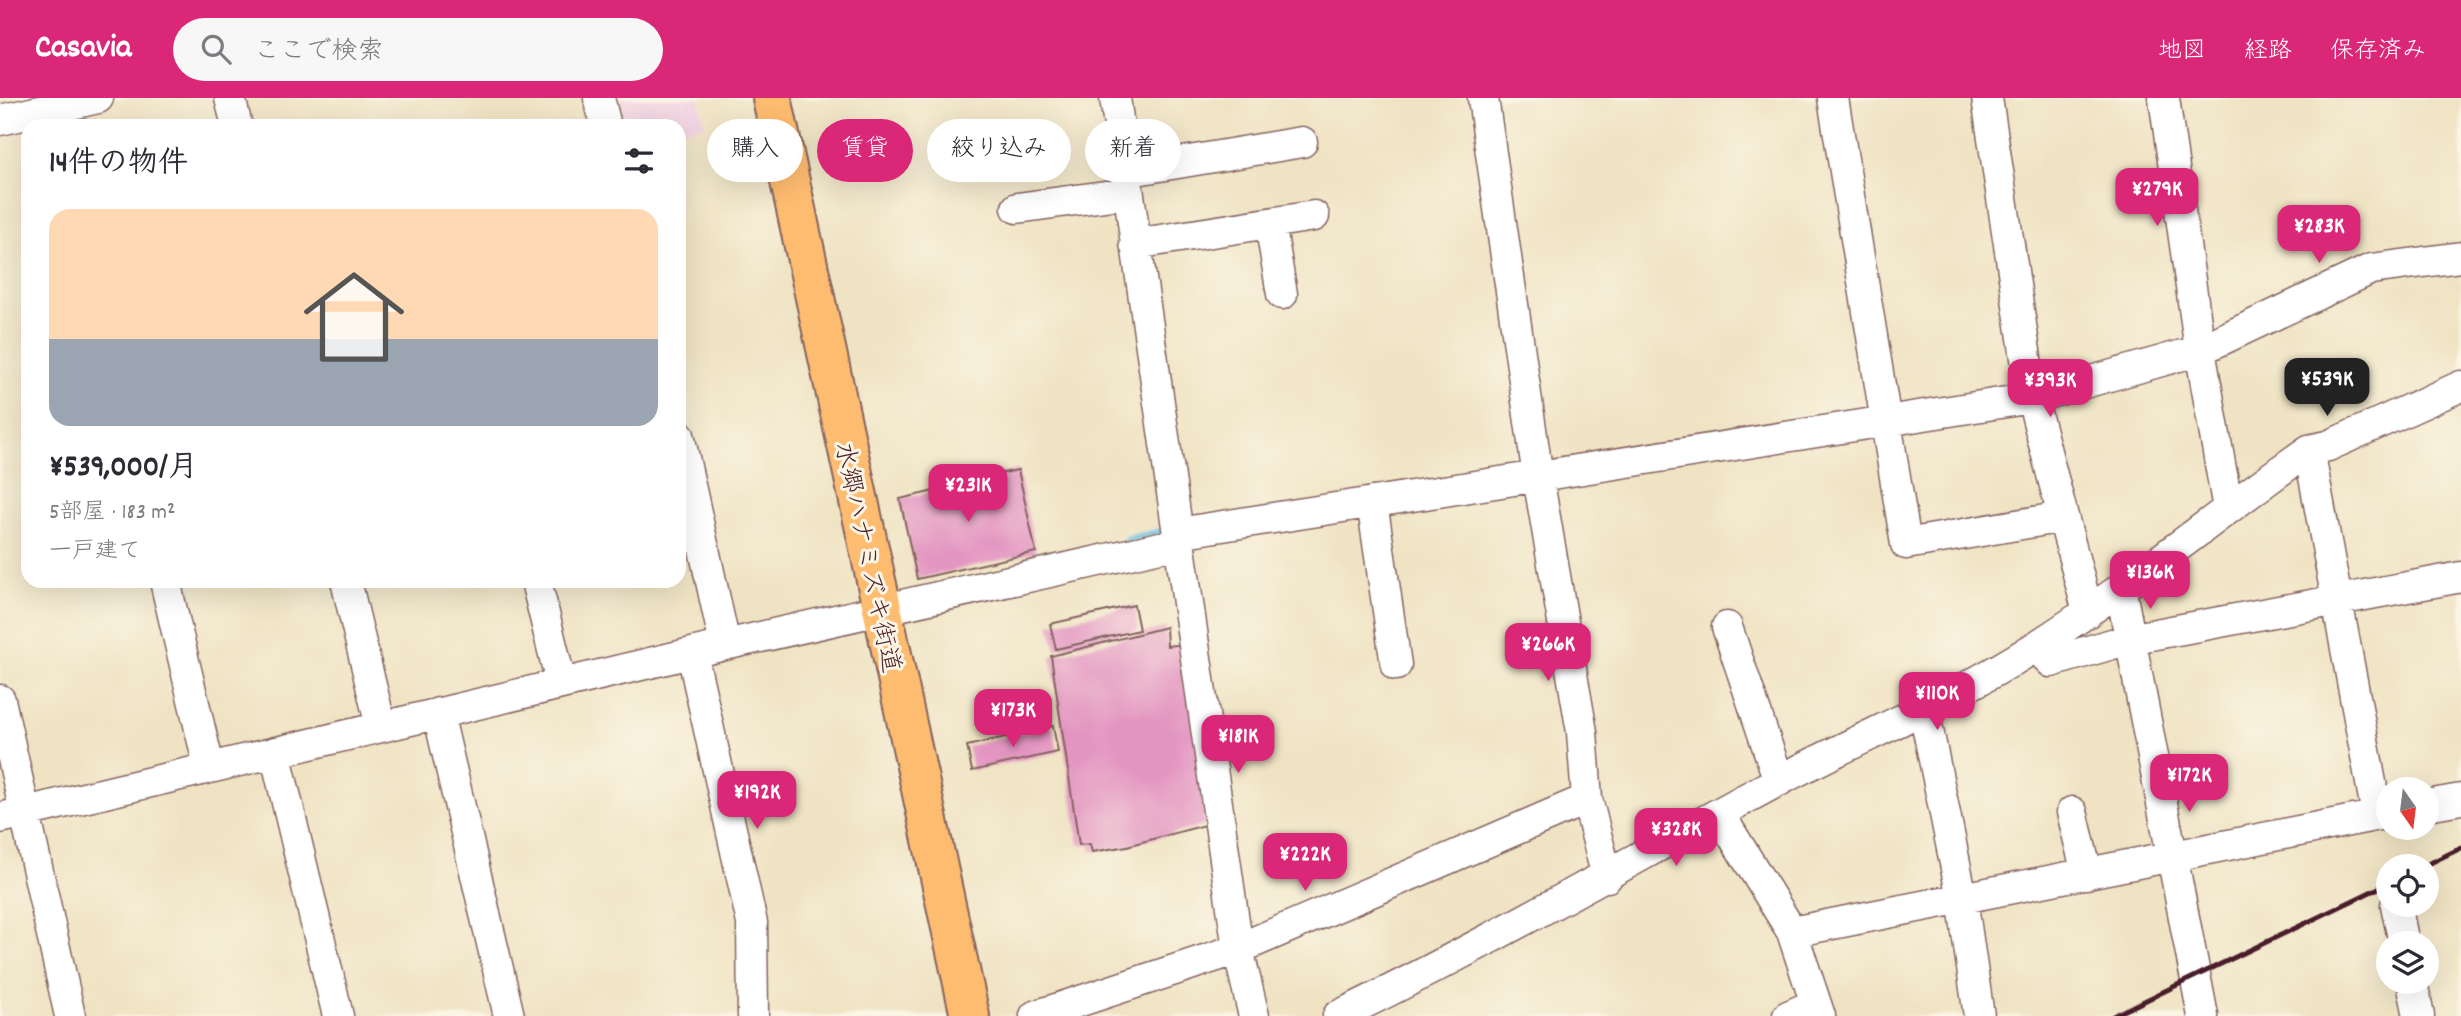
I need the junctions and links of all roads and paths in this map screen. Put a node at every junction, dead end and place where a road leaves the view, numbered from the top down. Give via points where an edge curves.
1 (98, 98) edge
2 (230, 98) edge
3 (599, 98) edge
4 (772, 98) edge
5 (1115, 98) edge
6 (1483, 98) edge
7 (1833, 98) edge
8 (1987, 98) edge
9 (2164, 98) edge
10 (55, 117) edge
11 (235, 119) edge
12 (604, 119) edge
13 (1118, 119) edge
14 (0, 120) edge
15 (1302, 142) dead end
16 (1181, 170) edge
17 (1126, 182) joint
18 (1017, 208) dead end
19 (1314, 216) dead end
20 (1270, 223) junction
21 (1135, 244) junction
22 (2461, 257) edge
23 (1282, 294) dead end
24 (2200, 350) junction
25 (2461, 386) edge
26 (2032, 398) junction
27 (1886, 422) junction
28 (2309, 450) junction
29 (686, 467) edge
30 (1538, 477) junction
31 (1372, 502) junction
32 (2228, 509) junction
33 (2063, 517) junction
34 (1178, 538) junction
35 (2461, 577) edge
36 (167, 588) edge
37 (348, 588) edge
38 (539, 588) edge
39 (2120, 591) junction
40 (2337, 600) junction
41 (880, 610) junction
42 (2088, 612) junction
43 (1727, 626) dead end
44 (2129, 639) junction
45 (725, 645) junction
46 (2036, 647) junction
47 (692, 653) junction
48 (1396, 665) dead end
49 (561, 683) junction
50 (0, 700) edge
51 (1924, 710) junction
52 (438, 713) junction
53 (381, 727) junction
54 (275, 752) junction
55 (209, 767) junction
56 (1779, 781) junction
57 (2376, 781) edge
58 (1587, 799) junction
59 (2461, 799) edge
60 (2440, 803) edge
61 (2072, 812) dead end
62 (13, 815) edge
63 (1720, 815) junction
64 (2376, 815) edge
65 (2172, 858) junction
66 (2088, 874) junction
67 (1607, 877) junction
68 (1962, 898) junction
69 (1792, 932) junction
70 (1238, 949) junction
71 (2414, 994) edge
72 (1807, 1012) edge
73 (70, 1016) edge
74 (338, 1016) edge
75 (509, 1016) edge
76 (753, 1016) edge
77 (970, 1016) edge
78 (1035, 1016) edge
79 (1254, 1016) edge
80 (1338, 1016) edge
81 (1979, 1016) edge
82 (2203, 1016) edge
83 (2419, 1016) edge

1 - 10 street
2 - 11 street
3 - 12 street
4 - 41 main road, 水郷ハナミズキ街道
5 - 13 street
6 - 30 street
7 - 27 street
8 - 26 street
9 - 24 street
10 - 14 street
15 - 16 street
17 - 18 street
17 - 21 street
19 - 20 street
20 - 21 street
20 - 23 street
21 - 34 street
22 - 24 street via 2371,269
24 - 26 street
24 - 32 street
25 - 28 street via 2328,446
26 - 27 street
26 - 33 street
27 - 30 street
27 - 33 street via 1906,544
28 - 32 street
28 - 40 street
29 - 45 street
30 - 31 street
30 - 58 street via 1582,732
31 - 34 street
31 - 48 street
32 - 39 street
33 - 42 street
34 - 41 street
34 - 70 street
35 - 40 street
36 - 55 street
37 - 53 street
38 - 49 street
39 - 42 street
39 - 44 street
40 - 44 street
40 - 57 street
41 - 45 street
41 - 77 main road, 水郷ハナミズキ街道
42 - 46 street
43 - 56 street
44 - 46 street via 2051,662
44 - 65 street
45 - 47 street
46 - 51 street
47 - 49 street
47 - 76 street via 752,923
49 - 52 street
50 - 62 street
51 - 56 street
51 - 68 street
52 - 53 street
52 - 75 street
53 - 54 street
54 - 55 street
54 - 74 street
55 - 62 street
56 - 63 street
58 - 67 street
58 - 70 street
59 - 60 street
61 - 66 street
62 - 73 street
63 - 67 street
63 - 69 street
64 - 65 street
65 - 66 street
65 - 82 street
66 - 68 street
67 - 80 street
68 - 69 street
68 - 81 street
69 - 72 street
70 - 78 street
70 - 79 street
71 - 83 street

